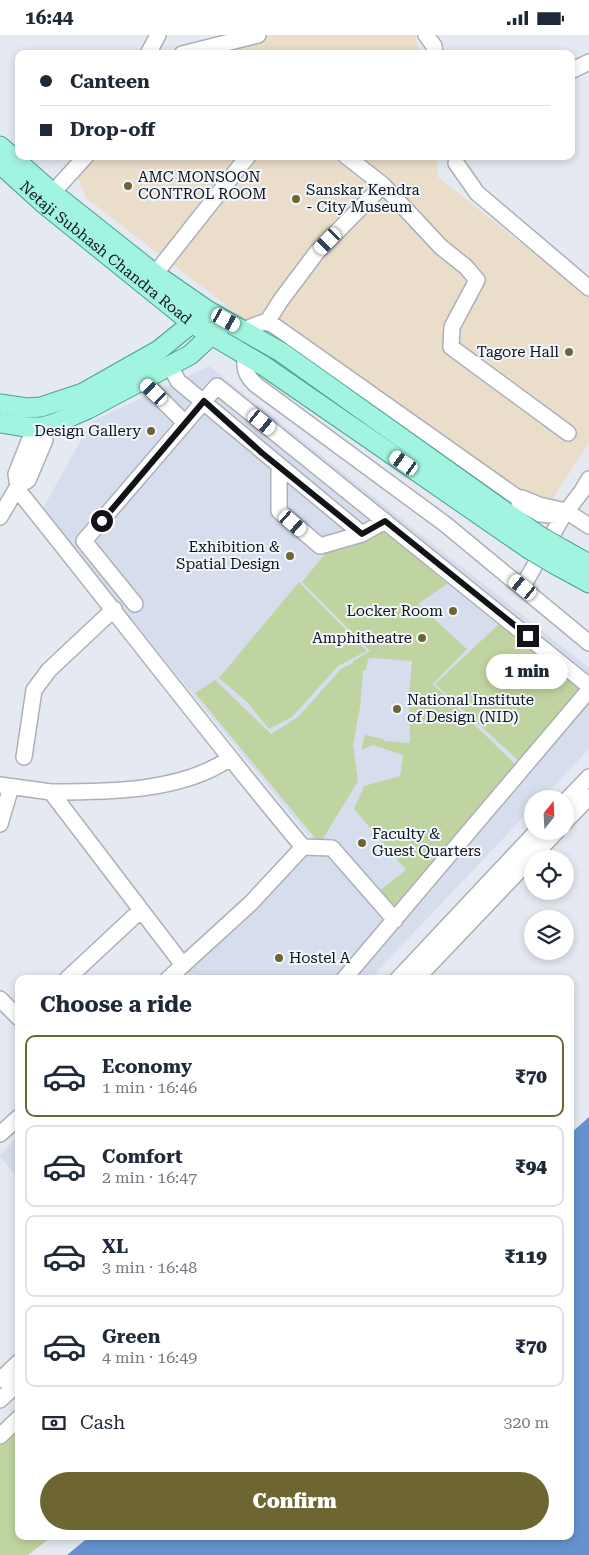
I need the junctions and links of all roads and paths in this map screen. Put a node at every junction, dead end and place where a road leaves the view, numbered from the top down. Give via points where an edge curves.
1 (158, 35) edge
2 (258, 35) edge
3 (426, 35) edge
4 (150, 50) edge
5 (198, 50) edge
6 (434, 50) edge
7 (589, 62) edge
8 (575, 69) edge
9 (0, 147) edge
10 (82, 160) edge
11 (245, 160) edge
12 (351, 160) edge
13 (459, 160) edge
14 (0, 164) edge
15 (384, 185) junction
16 (48, 198) junction
17 (154, 274) junction
18 (589, 288) edge
19 (207, 310) junction
20 (226, 320) junction
21 (268, 322) junction
22 (193, 324) junction
23 (243, 330) junction
24 (212, 335) junction
25 (245, 354) junction
26 (170, 365) junction
27 (142, 381) junction
28 (204, 401) junction
29 (0, 404) edge
30 (41, 407) junction
31 (0, 423) edge
32 (185, 423) junction
33 (42, 428) junction
34 (568, 433) dead end
35 (279, 466) junction
36 (18, 487) junction
37 (587, 489) edge
38 (4, 501) edge
39 (564, 514) junction
40 (0, 517) edge
41 (385, 521) junction
42 (589, 526) edge
43 (362, 534) junction
44 (534, 542) junction
45 (560, 557) junction
46 (589, 564) edge
47 (589, 583) edge
48 (523, 587) junction
49 (136, 604) dead end
50 (114, 609) junction
51 (589, 643) edge
52 (589, 686) edge
53 (589, 690) edge
54 (24, 757) dead end
55 (229, 759) junction
56 (589, 777) edge
57 (6, 786) edge
58 (51, 792) junction
59 (574, 793) edge
60 (589, 797) edge
61 (574, 813) edge
62 (0, 824) edge
63 (529, 840) edge
64 (548, 840) edge
65 (303, 847) junction
66 (141, 910) junction
67 (395, 920) junction
68 (452, 932) junction
69 (183, 965) junction
70 (72, 975) edge
71 (172, 975) edge
72 (347, 975) edge
73 (403, 975) edge
74 (419, 975) edge
75 (0, 999) edge
76 (15, 1015) edge
77 (15, 1121) edge
78 (0, 1134) edge
79 (15, 1366) edge
80 (0, 1380) edge
81 (15, 1386) edge
82 (0, 1401) edge
83 (15, 1422) edge
84 (0, 1436) edge

1 - 4 street
2 - 5 street
3 - 6 street
7 - 8 street
9 - 16 main road, Netaji Subhash Chandra Road
10 - 16 street
11 - 17 street
12 - 15 street
13 - 18 street via 477,193
14 - 16 main road, Netaji Subhash Chandra Road
15 - 21 street via 317,252
15 - 34 street via 441,247 477,280 452,327 451,347
16 - 17 main road, Netaji Subhash Chandra Road
16 - 22 main road, Netaji Subhash Chandra Road
17 - 19 main road, Netaji Subhash Chandra Road
19 - 20 main road, Netaji Subhash Chandra Road
19 - 22 main road
20 - 23 main road, Netaji Subhash Chandra Road
20 - 24 main road
21 - 23 street
21 - 39 street via 518,498
22 - 24 main road, Netaji Subhash Chandra Road
22 - 30 main road via 159,350 83,393
23 - 44 main road, Netaji Subhash Chandra Road via 281,353
24 - 25 main road, Netaji Subhash Chandra Road
24 - 26 main road via 190,355
25 - 44 main road, Netaji Subhash Chandra Road
25 - 48 street via 246,375 256,385 445,524
26 - 27 main road
26 - 28 street via 178,381
27 - 32 street
27 - 33 main road
28 - 32 street
28 - 35 street
28 - 41 street via 217,385
29 - 30 main road
30 - 33 street
31 - 33 main road
32 - 49 street via 84,541
33 - 36 street via 30,436 16,474
35 - 43 street
35 - 43 street via 279,511 320,546
36 - 38 street
36 - 50 street
37 - 39 street
38 - 40 street
39 - 42 street
39 - 48 street
41 - 43 street
41 - 52 street
44 - 45 main road, Netaji Subhash Chandra Road, bridge
45 - 46 main road, Netaji Subhash Chandra Road
45 - 47 main road, Netaji Subhash Chandra Road
48 - 51 street
50 - 54 street via 49,670 34,690
50 - 55 street
53 - 67 street
55 - 58 street via 216,768 175,782 106,792
55 - 65 street
56 - 59 street
57 - 58 street
57 - 62 street
58 - 66 street
60 - 61 street
63 - 68 street
64 - 68 street
65 - 67 street via 332,849
65 - 69 street via 251,903
66 - 69 street
66 - 70 street
67 - 72 street
68 - 73 street
68 - 74 street
69 - 71 street
75 - 76 street
77 - 78 street
79 - 80 street
81 - 82 street
83 - 84 street

